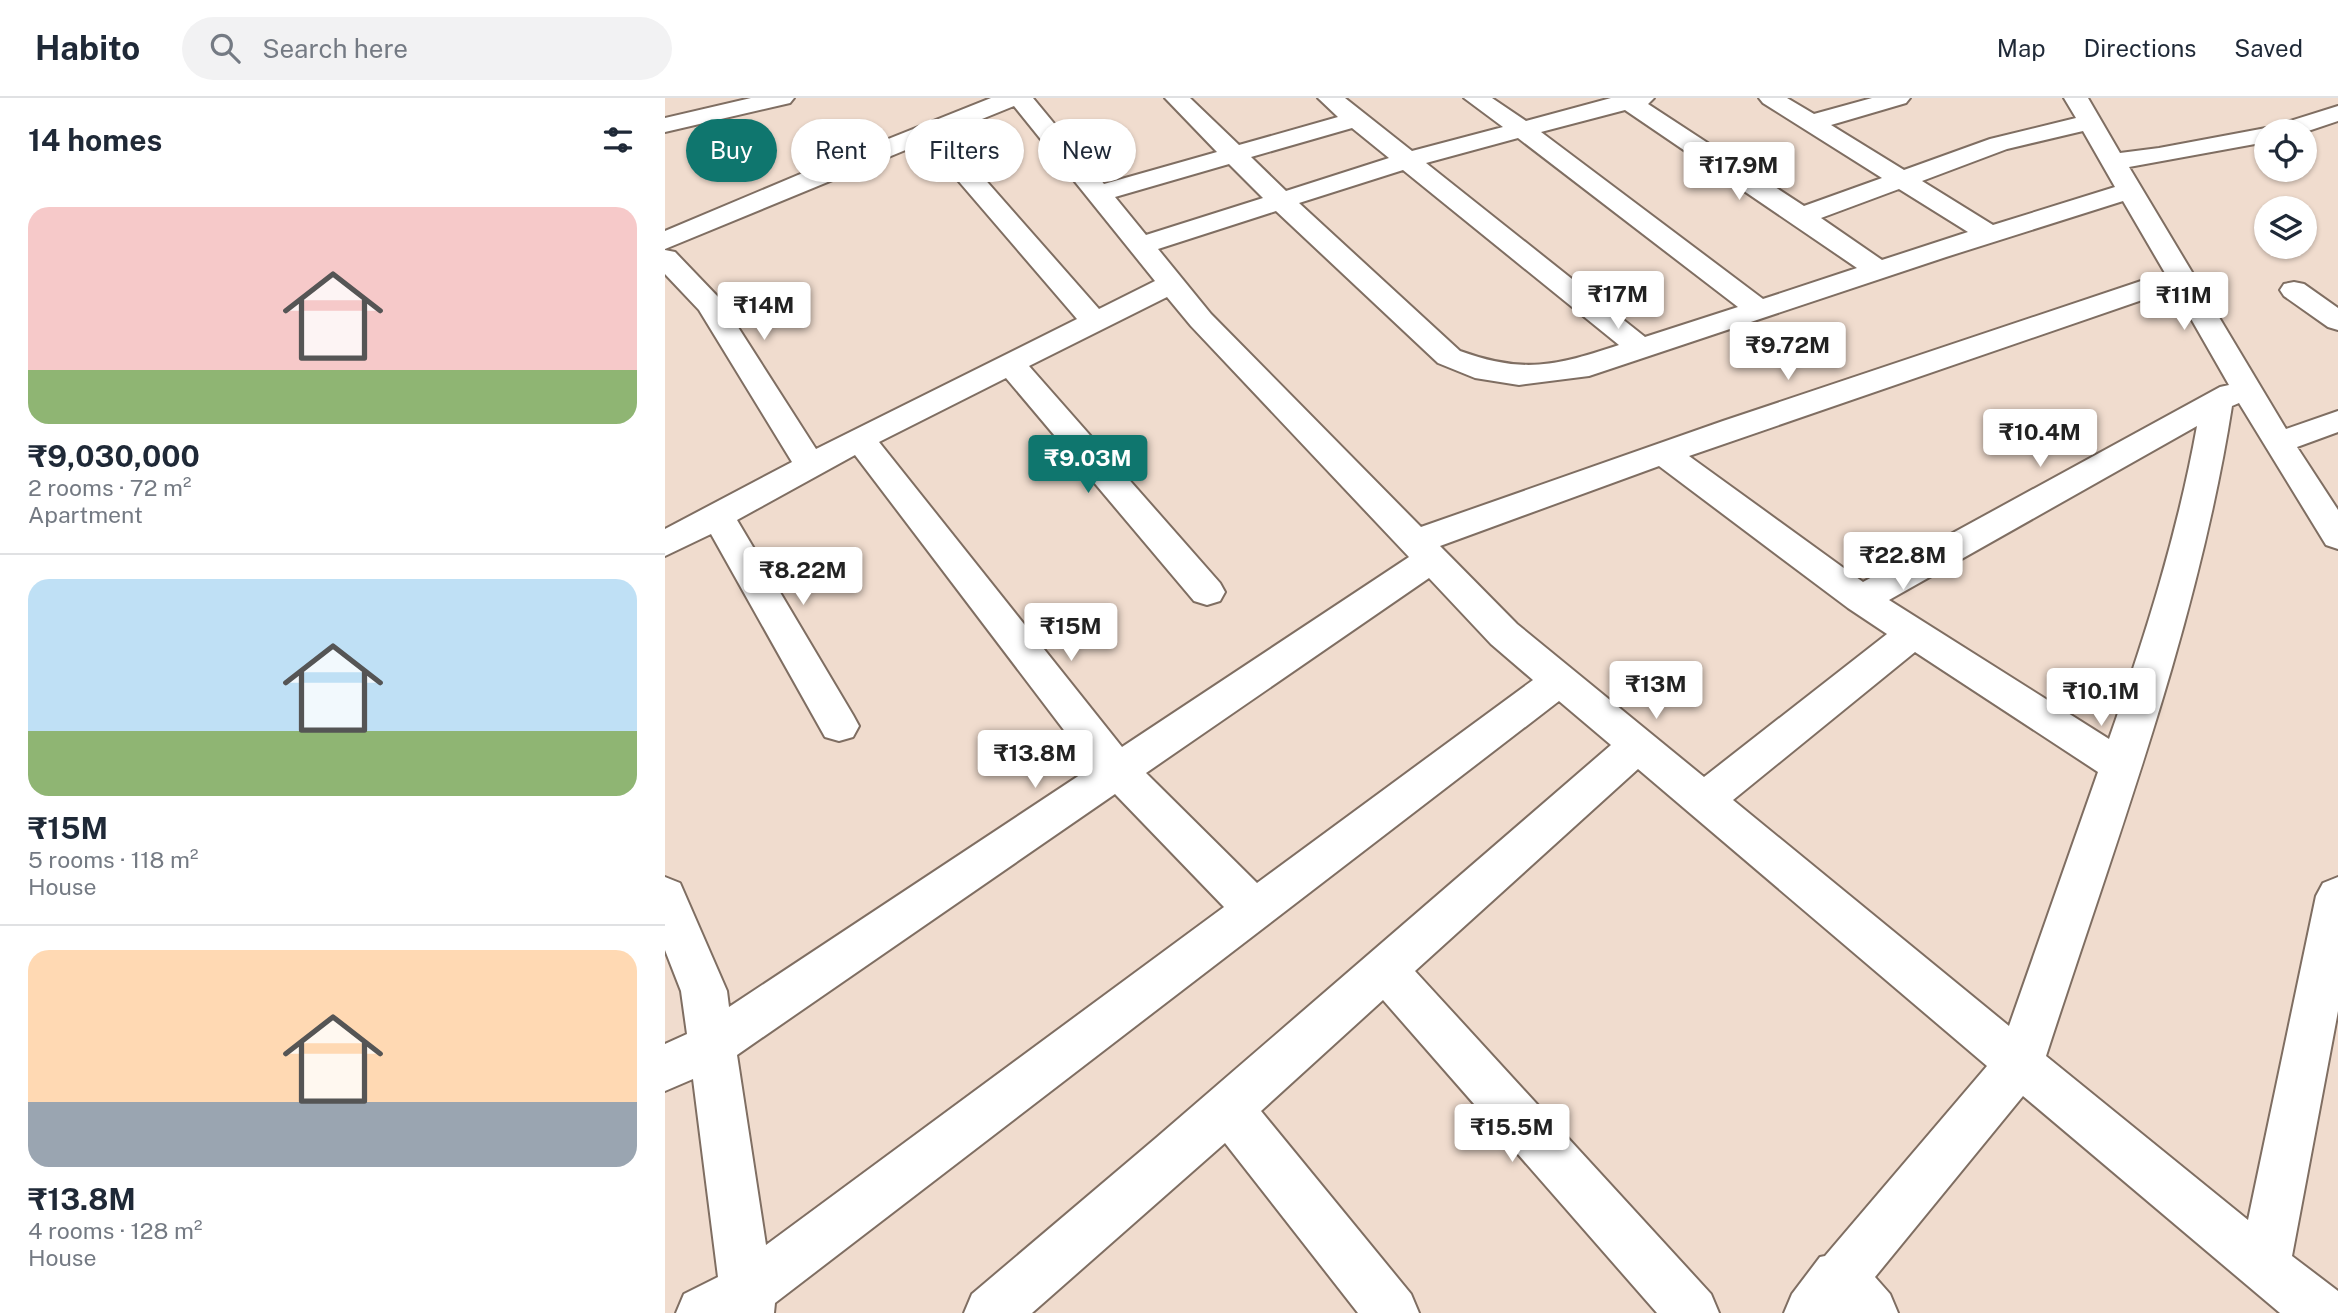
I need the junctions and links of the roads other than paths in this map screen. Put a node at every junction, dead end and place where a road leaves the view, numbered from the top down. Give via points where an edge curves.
1 (782, 98) edge
2 (1012, 98) edge
3 (1020, 98) edge
4 (1177, 98) edge
5 (1330, 98) edge
6 (1476, 98) edge
7 (1772, 98) edge
8 (1898, 98) edge
9 (1631, 99) edge
10 (715, 105) edge
11 (2083, 110) edge
12 (2338, 113) edge
13 (959, 119) edge
14 (1357, 120) junction
15 (2317, 120) edge
16 (1811, 123) junction
17 (665, 125) edge
18 (1523, 130) junction
19 (2254, 137) edge
20 (905, 141) edge
21 (1233, 154) junction
22 (1408, 160) junction
23 (2113, 161) junction
24 (1900, 178) junction
25 (973, 182) edge
26 (2130, 191) junction
27 (1098, 194) junction
28 (1282, 201) junction
29 (1801, 216) junction
30 (1989, 234) junction
31 (665, 241) edge
32 (1140, 246) junction
33 (665, 258) edge
34 (1878, 270) junction
35 (2181, 277) junction
36 (1171, 284) junction
37 (2294, 290) dead end
38 (1760, 310) junction
39 (2338, 321) edge
40 (1095, 322) junction
41 (1642, 349) junction
42 (1011, 364) junction
43 (2231, 394) junction
44 (2338, 421) edge
45 (860, 440) junction
46 (2278, 443) junction
47 (1663, 453) junction
48 (811, 466) junction
49 (718, 516) junction
50 (2338, 537) edge
51 (665, 544) edge
52 (1424, 550) junction
53 (1207, 592) dead end
54 (1860, 599) junction
55 (1914, 633) junction
56 (1560, 680) junction
57 (839, 726) dead end
58 (1638, 745) junction
59 (2120, 766) junction
60 (1118, 771) junction
61 (1704, 800) junction
62 (665, 896) edge
63 (2338, 896) edge
64 (1255, 910) junction
65 (1385, 969) junction
66 (712, 1045) junction
67 (2020, 1063) junction
68 (665, 1068) edge
69 (1229, 1108) junction
70 (2264, 1267) junction
71 (1840, 1301) edge
72 (748, 1302) edge
73 (703, 1313) edge
74 (991, 1313) edge
75 (1392, 1313) edge
76 (1692, 1313) edge
77 (2323, 1313) edge

1 - 10 street
2 - 13 street
3 - 27 street
4 - 21 street
5 - 14 street
6 - 18 street
7 - 16 street
8 - 16 street
9 - 18 street
9 - 29 street
10 - 17 street
11 - 23 street
11 - 24 street
12 - 15 street
14 - 21 street
14 - 22 street
16 - 24 street
18 - 22 street
18 - 38 street
19 - 23 street
20 - 31 street
21 - 27 street
21 - 28 street
22 - 28 street
22 - 41 street
23 - 26 street
24 - 29 street
24 - 30 street
25 - 40 street
26 - 30 street
26 - 35 street
27 - 32 street
28 - 32 street
28 - 41 street via 1449,357 1486,371 1531,376 1578,369
29 - 34 street
30 - 34 street
32 - 36 street
33 - 48 street via 710,305
34 - 38 street
35 - 43 street
35 - 47 street
36 - 40 street
36 - 52 street
37 - 39 street
38 - 41 street
40 - 42 street
42 - 45 street
42 - 53 street
43 - 46 street
43 - 54 street
43 - 59 street via 2205,473 2156,659
44 - 46 street
45 - 48 street
45 - 60 street
46 - 50 street
47 - 52 street
47 - 54 street
48 - 49 street
49 - 51 street
49 - 57 street
52 - 56 street via 1504,634
52 - 60 street
54 - 55 street
55 - 59 street
55 - 61 street
56 - 58 street
56 - 64 street
58 - 61 street
58 - 65 street
59 - 67 street
60 - 64 street
60 - 66 street
61 - 67 street
62 - 66 street via 704,991
63 - 70 street
64 - 72 street
65 - 69 street
65 - 76 street
66 - 68 street
66 - 72 street
67 - 70 street
67 - 71 street
69 - 74 street
69 - 75 street
70 - 77 street
72 - 73 street

